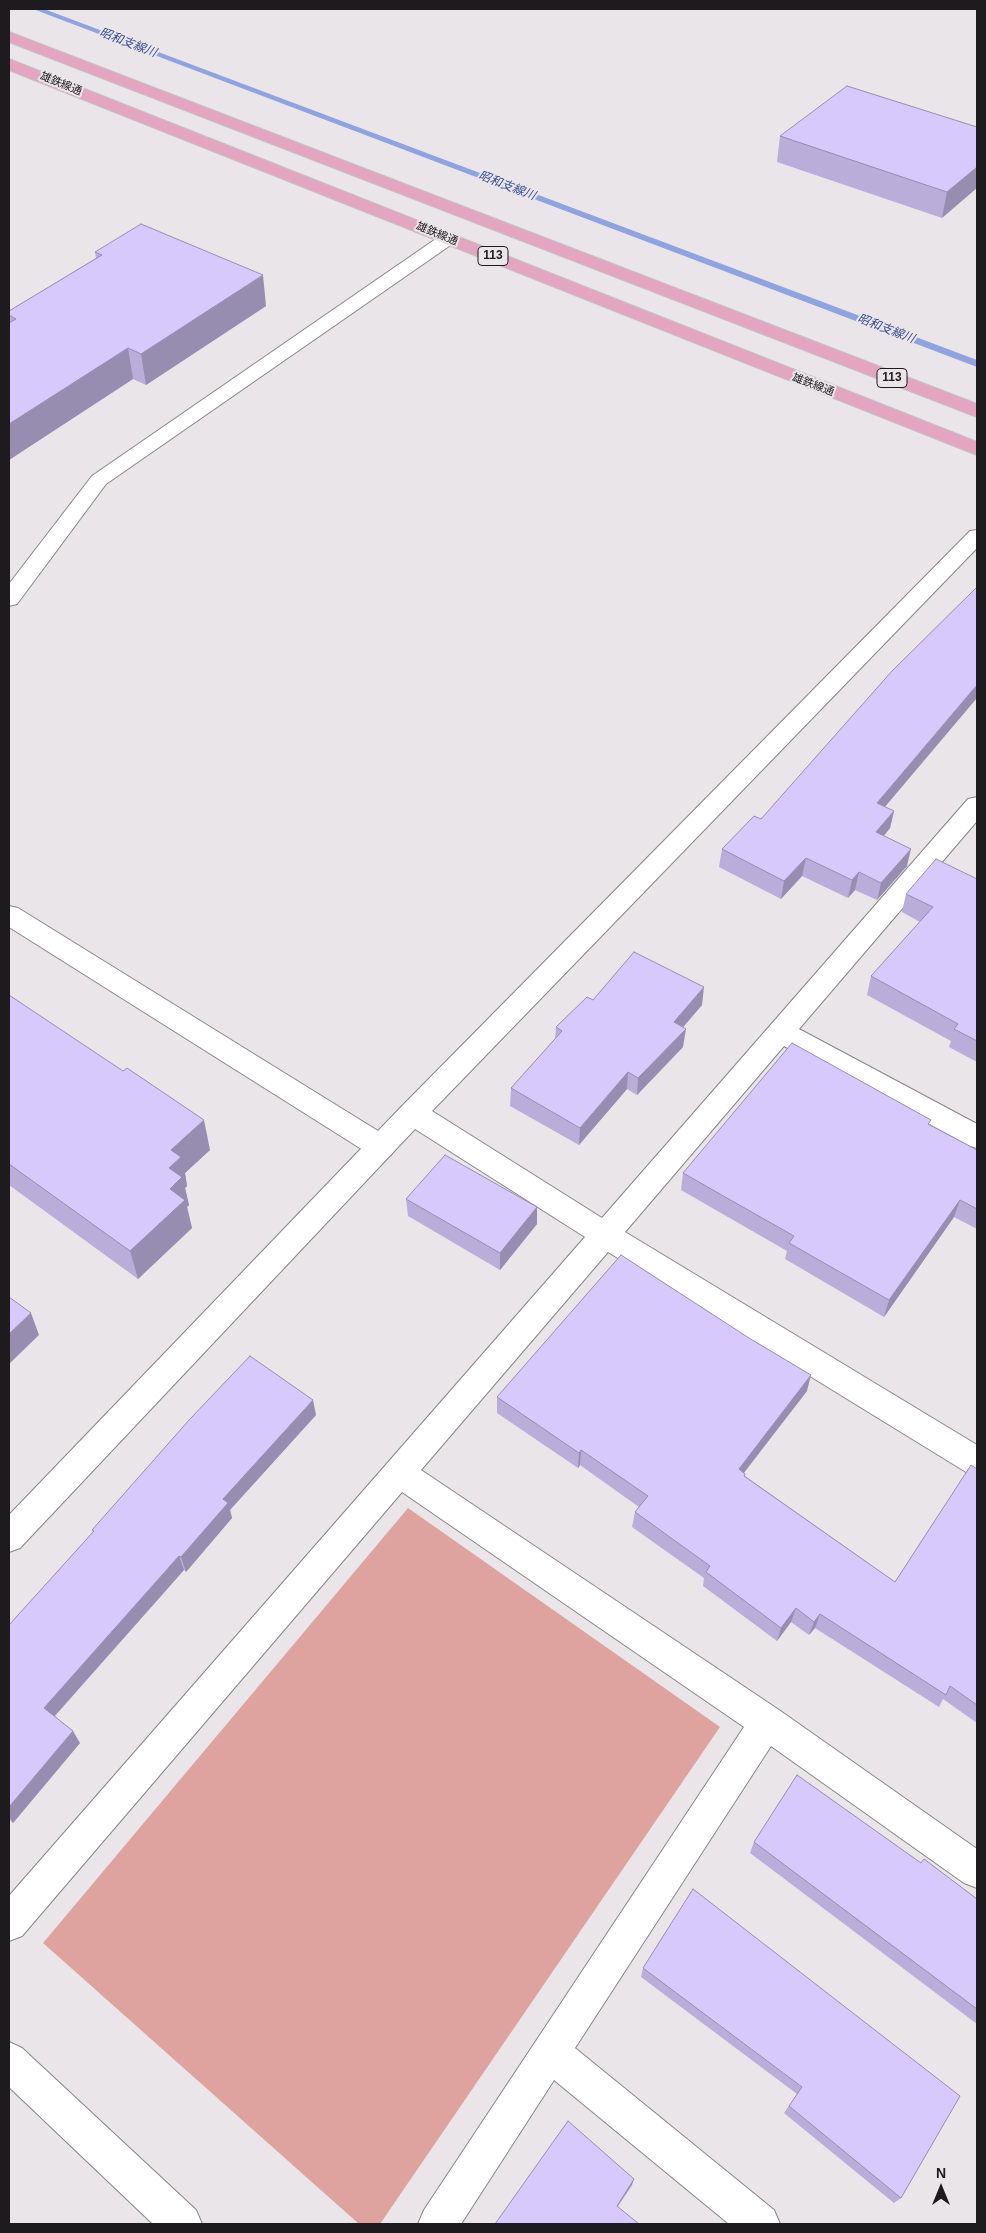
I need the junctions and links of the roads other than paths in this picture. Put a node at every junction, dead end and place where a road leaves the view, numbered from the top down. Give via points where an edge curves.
1 (9, 37) edge
2 (9, 64) edge
3 (449, 238) junction
4 (977, 411) edge
5 (977, 449) edge
6 (977, 536) edge
7 (9, 599) edge
8 (977, 805) edge
9 (9, 915) edge
10 (780, 1031) junction
11 (413, 1113) junction
12 (977, 1137) edge
13 (381, 1147) junction
14 (603, 1234) junction
15 (977, 1462) edge
16 (398, 1472) junction
17 (9, 1537) edge
18 (766, 1722) junction
19 (977, 1870) edge
20 (9, 1923) edge
21 (551, 2053) junction
22 (9, 2061) edge
23 (182, 2224) edge
24 (438, 2224) edge
25 (760, 2224) edge

1 - 4 main road, 雄鉄線通 / 113
2 - 3 main road, 雄鉄線通 / 113
3 - 5 main road, 雄鉄線通 / 113
3 - 7 street via 99,480
6 - 11 street
8 - 10 street via 942,865
9 - 13 street
10 - 12 street
10 - 14 street
11 - 13 street
11 - 14 street
13 - 17 street
14 - 15 street
14 - 16 street
16 - 18 street
16 - 20 street
18 - 19 street
18 - 21 street
21 - 24 street
21 - 25 street
22 - 23 street

